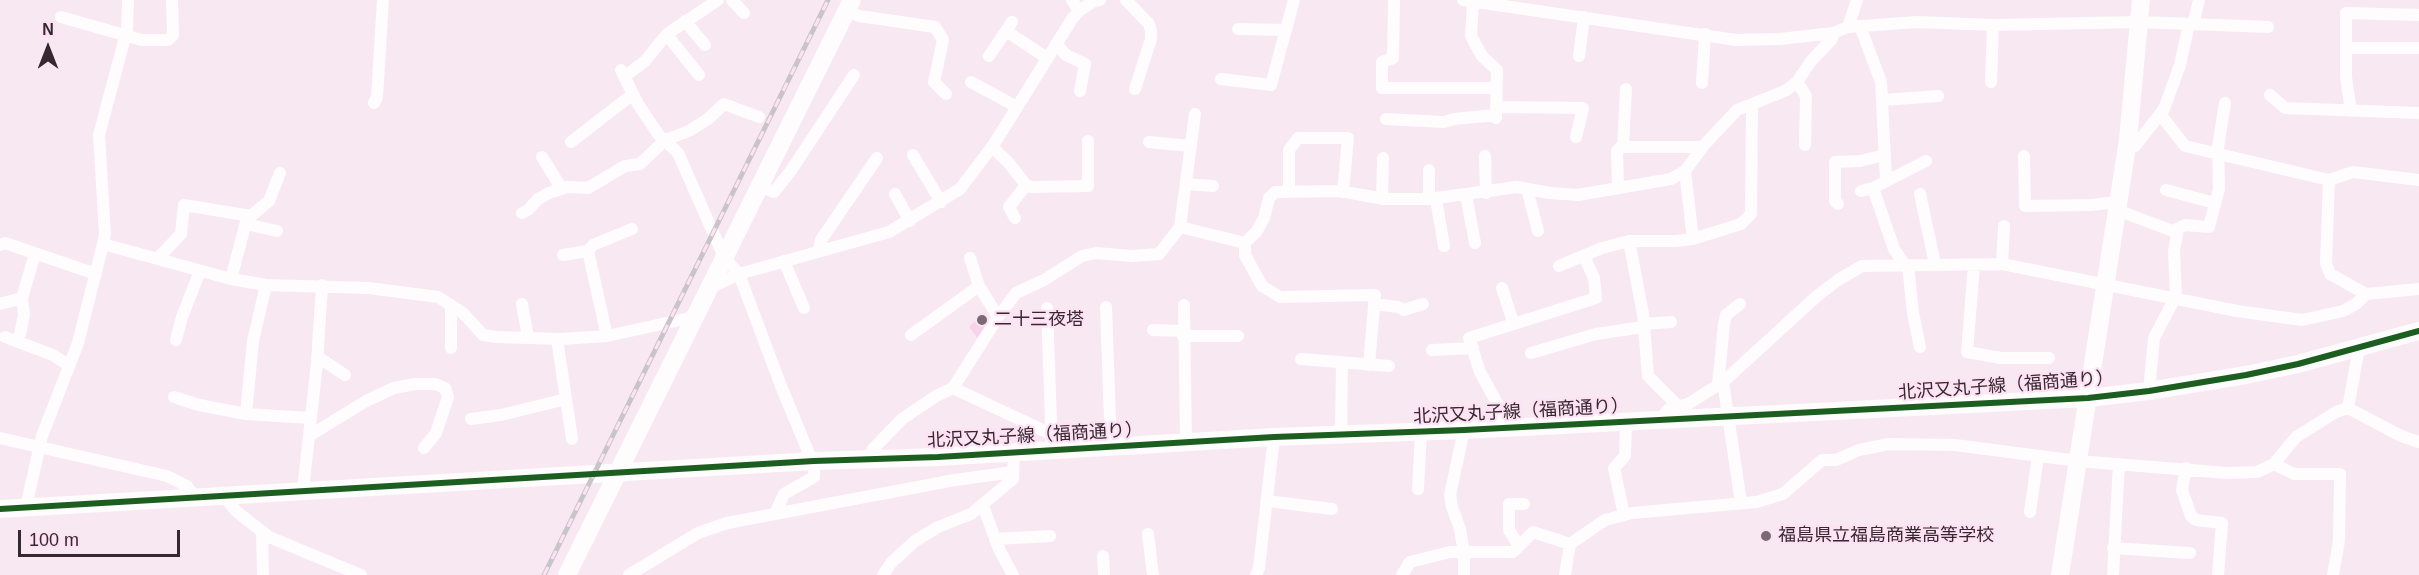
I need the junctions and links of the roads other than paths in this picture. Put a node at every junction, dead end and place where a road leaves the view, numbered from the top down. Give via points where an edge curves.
1 (128, 0) edge
2 (172, 0) edge
3 (383, 0) edge
4 (718, 0) edge
5 (732, 0) edge
6 (1100, 0) edge
7 (1126, 0) edge
8 (1294, 0) edge
9 (1394, 0) edge
10 (1857, 0) edge
11 (2141, 0) edge
12 (2199, 0) edge
13 (1473, 1) edge
14 (1508, 3) edge
15 (1076, 5) edge
16 (850, 6) edge
17 (744, 13) dead end
18 (2419, 15) edge
19 (61, 17) dead end
20 (1584, 17) junction
21 (684, 21) junction
22 (2139, 22) junction
23 (2191, 24) junction
24 (1993, 25) junction
25 (1854, 26) junction
26 (2268, 27) dead end
27 (1238, 29) dead end
28 (1285, 30) junction
29 (1833, 33) junction
30 (1705, 34) junction
31 (126, 35) junction
32 (667, 35) junction
33 (1056, 44) junction
34 (705, 45) dead end
35 (2346, 48) junction
36 (2419, 48) edge
37 (988, 56) dead end
38 (1579, 56) dead end
39 (1047, 58) junction
40 (699, 75) dead end
41 (854, 75) dead end
42 (1221, 79) dead end
43 (971, 82) dead end
44 (1797, 82) junction
45 (1990, 82) dead end
46 (1702, 83) dead end
47 (1496, 88) junction
48 (1135, 89) dead end
49 (1626, 89) dead end
50 (1080, 91) dead end
51 (946, 93) dead end
52 (633, 94) junction
53 (1938, 96) dead end
54 (2270, 96) dead end
55 (1883, 100) junction
56 (374, 103) dead end
57 (2225, 103) dead end
58 (1752, 106) junction
59 (1017, 107) junction
60 (2351, 111) junction
61 (1496, 113) junction
62 (2419, 113) edge
63 (1195, 114) dead end
64 (2160, 114) junction
65 (759, 117) dead end
66 (1386, 119) dead end
67 (1576, 137) dead end
68 (665, 140) junction
69 (1088, 141) dead end
70 (571, 142) dead end
71 (1149, 142) dead end
72 (1805, 145) dead end
73 (1191, 146) junction
74 (992, 147) junction
75 (1623, 147) junction
76 (1702, 147) junction
77 (2126, 148) junction
78 (913, 155) dead end
79 (1885, 155) junction
80 (2218, 155) junction
81 (1485, 156) dead end
82 (2024, 156) dead end
83 (542, 157) dead end
84 (877, 158) dead end
85 (1383, 158) dead end
86 (1926, 161) dead end
87 (1429, 170) dead end
88 (1685, 171) junction
89 (280, 173) dead end
90 (1886, 180) junction
91 (2329, 180) junction
92 (2419, 180) edge
93 (1186, 184) junction
94 (1026, 185) junction
95 (760, 186) junction
96 (1213, 186) dead end
97 (1618, 188) junction
98 (562, 189) junction
99 (1527, 189) junction
100 (2166, 190) dead end
101 (1289, 192) junction
102 (1343, 192) junction
103 (1486, 192) junction
104 (1920, 194) dead end
105 (895, 195) dead end
106 (1466, 195) junction
107 (1382, 199) junction
108 (1432, 199) junction
109 (941, 202) junction
110 (2215, 203) junction
111 (1838, 204) dead end
112 (2118, 206) junction
113 (522, 213) dead end
114 (1015, 218) dead end
115 (246, 220) junction
116 (910, 221) junction
117 (1180, 226) junction
118 (2004, 226) dead end
119 (632, 229) dead end
120 (277, 231) dead end
121 (1538, 231) dead end
122 (2173, 231) junction
123 (1694, 239) junction
124 (1629, 241) junction
125 (1245, 243) junction
126 (1475, 243) dead end
127 (103, 244) junction
128 (0, 245) edge
129 (1444, 246) dead end
130 (588, 251) junction
131 (819, 251) junction
132 (35, 254) junction
133 (563, 255) dead end
134 (1584, 256) junction
135 (724, 257) junction
136 (158, 258) junction
137 (970, 258) dead end
138 (784, 261) junction
139 (1935, 264) junction
140 (2002, 264) junction
141 (1907, 265) junction
142 (1974, 265) junction
143 (1559, 266) dead end
144 (200, 271) junction
145 (96, 274) junction
146 (739, 274) junction
147 (231, 279) junction
148 (266, 285) junction
149 (321, 285) junction
150 (2106, 285) junction
151 (979, 286) junction
152 (708, 288) junction
153 (1502, 288) dead end
154 (2419, 289) edge
155 (2366, 294) junction
156 (22, 298) junction
157 (2174, 299) junction
158 (522, 303) dead end
159 (0, 304) edge
160 (1374, 304) junction
161 (1423, 304) dead end
162 (1740, 304) dead end
163 (451, 305) junction
164 (1184, 305) dead end
165 (1106, 307) dead end
166 (804, 308) dead end
167 (1047, 308) dead end
168 (694, 317) junction
169 (998, 317) junction
170 (1513, 322) junction
171 (1671, 322) dead end
172 (1643, 326) junction
173 (1153, 330) dead end
174 (2419, 331) edge
175 (20, 334) dead end
176 (1183, 334) junction
177 (911, 335) dead end
178 (606, 336) junction
179 (1238, 336) dead end
180 (4, 337) dead end
181 (528, 337) junction
182 (557, 339) junction
183 (176, 340) dead end
184 (1920, 347) dead end
185 (451, 348) dead end
186 (1473, 348) junction
187 (2359, 348) junction
188 (1432, 350) dead end
189 (1531, 353) dead end
190 (318, 357) junction
191 (2049, 358) dead end
192 (1301, 359) dead end
193 (1342, 362) junction
194 (68, 365) junction
195 (1369, 365) junction
196 (1389, 366) dead end
197 (345, 375) dead end
198 (1721, 384) junction
199 (953, 388) junction
200 (2149, 391) junction
201 (174, 397) dead end
202 (2088, 398) junction
203 (566, 399) junction
204 (1678, 406) junction
205 (2348, 408) junction
206 (246, 414) junction
207 (1727, 417) junction
208 (311, 418) junction
209 (471, 419) dead end
210 (1658, 421) junction
211 (1626, 422) junction
212 (1497, 428) junction
213 (1464, 430) junction
214 (1421, 432) junction
215 (1341, 435) junction
216 (309, 436) junction
217 (1274, 436) junction
218 (0, 438) edge
219 (572, 439) dead end
220 (1186, 441) junction
221 (2419, 442) edge
222 (1052, 443) junction
223 (39, 446) junction
224 (1111, 447) junction
225 (424, 448) dead end
226 (1014, 453) junction
227 (2038, 456) junction
228 (869, 458) junction
229 (813, 461) junction
230 (2078, 461) junction
231 (2119, 464) junction
232 (2274, 464) junction
233 (2186, 468) junction
234 (1013, 472) junction
235 (617, 473) junction
236 (1418, 489) dead end
237 (303, 490) junction
238 (223, 495) junction
239 (194, 497) junction
240 (1267, 501) junction
241 (1741, 503) junction
242 (1524, 504) dead end
243 (983, 506) junction
244 (26, 507) junction
245 (0, 509) edge
246 (1332, 509) dead end
247 (2030, 512) dead end
248 (775, 514) junction
249 (1624, 515) junction
250 (262, 532) junction
251 (1148, 534) dead end
252 (1050, 536) dead end
253 (996, 539) junction
254 (1570, 544) junction
255 (1519, 546) junction
256 (2113, 548) junction
257 (1464, 553) junction
258 (2190, 553) dead end
259 (1103, 556) dead end
260 (263, 575) edge
261 (361, 575) edge
262 (567, 575) edge
263 (629, 575) edge
264 (883, 575) edge
265 (1012, 575) edge
266 (1104, 575) edge
267 (1153, 575) edge
268 (1256, 575) edge
269 (1402, 575) edge
270 (1464, 575) edge
271 (1565, 575) edge
272 (2060, 575) edge
273 (2113, 575) edge
274 (2218, 575) edge
275 (2333, 575) edge

1 - 31 street
2 - 31 street via 173,35 168,40 142,40
3 - 56 street
4 - 21 street
5 - 17 street
6 - 15 street
7 - 48 street via 1152,30
8 - 28 street
9 - 47 street via 1393,58 1382,62 1382,88
10 - 25 street
11 - 22 street
12 - 23 street
13 - 14 street
13 - 47 street via 1471,36 1482,56 1497,70
14 - 20 street
15 - 33 street
16 - 51 street via 859,16 935,27 943,40 934,82
16 - 95 street
18 - 35 street via 2346,13
19 - 31 street
20 - 30 street
20 - 38 street
21 - 32 street
21 - 34 street
22 - 23 street
22 - 24 street
22 - 77 street
23 - 26 street
23 - 64 street via 2181,64
24 - 25 street via 1917,22
24 - 45 street
25 - 29 street
25 - 55 street via 1881,82
27 - 28 street
28 - 42 street via 1271,85
29 - 30 street via 1757,40
29 - 44 street
30 - 46 street
31 - 127 street via 99,135
32 - 40 street
32 - 52 street via 645,61 622,73
33 - 39 street
33 - 50 street via 1066,55 1085,64
35 - 36 street
35 - 60 street
37 - 39 street via 1009,26
39 - 59 street
41 - 95 street via 774,192
43 - 59 street
44 - 58 street
44 - 72 street via 1806,96
47 - 61 street
49 - 75 street
52 - 68 street
52 - 70 street
53 - 55 street
54 - 60 street via 2285,108
55 - 79 street
57 - 80 street
58 - 76 street via 1737,110
58 - 123 street via 1751,214 1741,224
59 - 74 street
60 - 62 street
61 - 66 street via 1444,122
61 - 67 street via 1583,108
63 - 73 street
64 - 77 street via 2135,146
64 - 80 street via 2185,146
65 - 68 street via 724,104 689,131
68 - 98 street via 640,164 625,166 588,188
68 - 135 street via 678,153
69 - 94 street via 1088,186
71 - 73 street
73 - 93 street
74 - 94 street
74 - 109 street via 960,189
75 - 76 street
75 - 97 street via 1617,151
76 - 88 street
77 - 112 street
78 - 109 street
79 - 90 street
79 - 111 street via 1835,162
80 - 91 street
80 - 110 street via 2219,189
81 - 103 street
82 - 112 street via 2025,206
83 - 98 street
84 - 131 street via 821,240
85 - 107 street
86 - 90 street
87 - 108 street
88 - 97 street via 1671,179
88 - 123 street
89 - 115 street via 269,201
90 - 141 street via 1867,189 1894,249
91 - 92 street via 2353,172
91 - 155 street via 2327,269
93 - 96 street
93 - 117 street
94 - 114 street via 1009,207
95 - 135 street
97 - 99 street via 1566,195
98 - 113 street via 538,199
99 - 103 street
99 - 121 street
100 - 110 street
101 - 102 street
101 - 102 street via 1289,150 1298,138 1348,138
101 - 125 street via 1271,194 1257,231
102 - 107 street
103 - 106 street
104 - 139 street
105 - 116 street
106 - 108 street
106 - 126 street
107 - 108 street
108 - 129 street
109 - 116 street
110 - 122 street via 2209,227 2185,225
112 - 122 street
112 - 150 street
115 - 120 street
115 - 136 street via 184,205 181,234
115 - 147 street
116 - 131 street via 888,232
117 - 125 street
117 - 169 street via 1160,254 1082,256 1016,293
118 - 140 street
119 - 130 street via 593,245
122 - 157 street
123 - 124 street
124 - 134 street
124 - 172 street
125 - 160 street via 1245,255 1262,286 1280,297 1375,295
127 - 136 street
127 - 145 street
128 - 132 street via 5,243
130 - 133 street
130 - 178 street
131 - 138 street
132 - 145 street
132 - 156 street
134 - 143 street
134 - 170 street via 1594,278 1596,298
135 - 146 street
135 - 152 street
136 - 144 street
137 - 151 street
138 - 146 street
138 - 166 street
139 - 141 street
139 - 142 street
140 - 142 street
140 - 150 street
141 - 184 street
141 - 198 street via 1862,266 1847,274 1817,296
142 - 191 street via 1966,352 2001,358
144 - 147 street
144 - 183 street
145 - 194 street via 78,343
146 - 152 street
146 - 229 street
147 - 148 street
148 - 149 street
148 - 206 street via 253,341
149 - 163 street via 438,297
149 - 190 street
150 - 157 street
150 - 202 street
151 - 169 street
151 - 177 street
152 - 168 street
153 - 170 street
154 - 155 street
155 - 157 street via 2343,311 2302,320
156 - 159 street
156 - 175 street
157 - 200 street via 2154,338
158 - 181 street
160 - 161 street via 1404,310
160 - 195 street
162 - 198 street via 1726,315
163 - 181 street via 483,335
163 - 185 street
164 - 176 street
165 - 224 street
167 - 222 street
168 - 178 street
168 - 235 street
169 - 199 street
170 - 186 street via 1469,338
171 - 172 street
172 - 189 street via 1596,334
172 - 204 street via 1648,376
173 - 176 street
174 - 187 street, 北沢又丸子線（福商通り）
176 - 179 street
176 - 220 street
178 - 182 street
180 - 194 street
181 - 182 street
182 - 203 street
186 - 188 street
186 - 212 street via 1480,372 1497,403
187 - 200 street, 北沢又丸子線（福商通り） via 2246,375
187 - 205 street
190 - 197 street
190 - 208 street
192 - 193 street
193 - 195 street
193 - 215 street
194 - 223 street
195 - 196 street
198 - 204 street
198 - 207 street
199 - 222 street
199 - 228 street via 902,419
200 - 202 street, 北沢又丸子線（福商通り）
201 - 206 street
202 - 207 street, 北沢又丸子線（福商通り）
202 - 230 street
203 - 209 street
203 - 219 street
204 - 210 street
205 - 221 street
205 - 232 street via 2296,436
206 - 208 street
207 - 210 street, 北沢又丸子線（福商通り）
207 - 241 street
208 - 216 street
210 - 211 street, 北沢又丸子線（福商通り）
211 - 212 street, 北沢又丸子線（福商通り）
211 - 249 street via 1625,456 1614,468
212 - 213 street, 北沢又丸子線（福商通り）
213 - 214 street, 北沢又丸子線（福商通り）
213 - 257 street via 1450,495
214 - 215 street, 北沢又丸子線（福商通り）
214 - 236 street
215 - 217 street, 北沢又丸子線（福商通り）
216 - 225 street via 394,388 435,384 445,388 448,397 436,433
216 - 237 street
217 - 220 street, 北沢又丸子線（福商通り）
217 - 240 street
218 - 223 street
220 - 224 street, 北沢又丸子線（福商通り）
222 - 224 street, 北沢又丸子線（福商通り）
222 - 226 street, 北沢又丸子線（福商通り）
223 - 239 street via 167,476 187,486
223 - 244 street
226 - 228 street, 北沢又丸子線（福商通り）
226 - 234 street
227 - 230 street
227 - 241 street via 1955,445 1889,444 1836,460 1822,460 1783,494
227 - 247 street
228 - 229 street, 北沢又丸子線（福商通り）
229 - 235 street, 北沢又丸子線（福商通り）
229 - 248 street via 814,477 783,494
230 - 231 street
230 - 272 street
231 - 233 street
231 - 256 street
232 - 233 street via 2257,472
232 - 275 street via 2294,474 2340,474 2339,541
233 - 274 street via 2182,490 2191,516 2222,523
234 - 243 street via 1013,479
234 - 248 street
235 - 237 street, 北沢又丸子線（福商通り）
235 - 262 street
237 - 238 street, 北沢又丸子線（福商通り）
238 - 239 street, 北沢又丸子線（福商通り）
238 - 250 street
239 - 244 street, 北沢又丸子線（福商通り）
240 - 246 street
240 - 268 street
241 - 249 street
242 - 255 street via 1509,504 1509,530
243 - 253 street
243 - 264 street via 915,541
244 - 245 street, 北沢又丸子線（福商通り）
248 - 263 street via 698,533
249 - 254 street via 1605,520
250 - 260 street
250 - 261 street
251 - 267 street
252 - 253 street
253 - 265 street
254 - 255 street via 1533,532
254 - 271 street
255 - 257 street via 1513,552
256 - 258 street
256 - 273 street
257 - 269 street via 1450,552 1410,562
257 - 270 street
259 - 266 street

